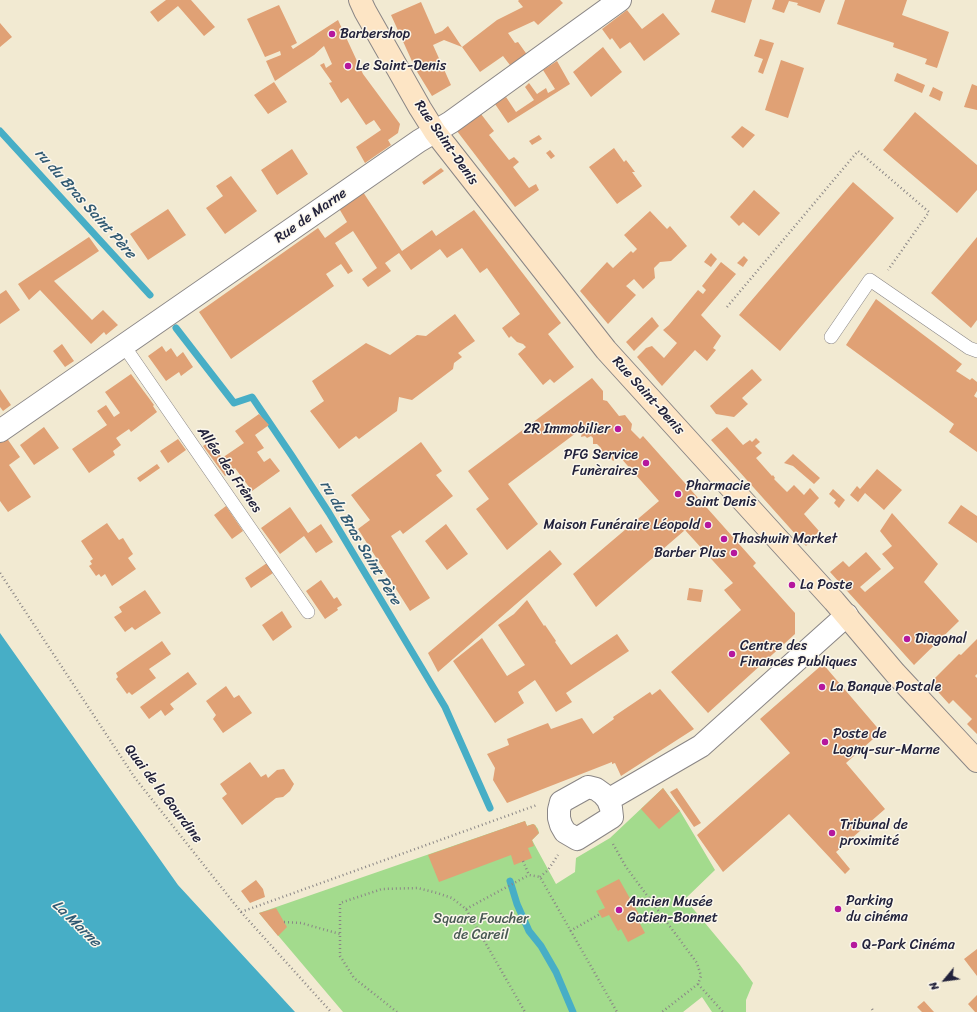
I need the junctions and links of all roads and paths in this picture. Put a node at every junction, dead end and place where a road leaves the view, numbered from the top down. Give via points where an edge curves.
1 (360, 0) edge
2 (620, 0) edge
3 (434, 132) junction
4 (870, 280) junction
5 (727, 307) dead end
6 (831, 337) dead end
7 (124, 346) junction
8 (977, 351) edge
9 (0, 430) edge
10 (0, 573) edge
11 (308, 612) dead end
12 (847, 615) junction
13 (977, 760) edge
14 (608, 800) junction
15 (561, 802) junction
16 (602, 824) junction
17 (571, 836) junction
18 (523, 861) dead end
19 (529, 875) junction
20 (540, 877) junction
21 (466, 909) junction
22 (241, 912) junction
23 (600, 914) dead end
24 (284, 922) dead end
25 (570, 931) junction
26 (340, 934) junction
27 (698, 984) junction
28 (331, 1012) edge
29 (397, 1012) edge
30 (525, 1012) edge
31 (616, 1012) edge
32 (662, 1012) edge
33 (723, 1012) edge

1 - 3 main road, Rue Saint-Denis
2 - 3 street, Rue de Marne
3 - 7 street, Rue de Marne
3 - 12 main road, Rue Saint-Denis via 606,350
4 - 5 path via 878,269 885,274 929,212 858,151
4 - 6 lane
4 - 8 lane via 968,348
7 - 9 street, Rue de Marne
7 - 11 lane, Allée des Frênes
10 - 22 path, Quai de la Gourdine via 135,778
12 - 13 main road, Rue Saint-Denis via 895,673
12 - 14 street via 701,746
14 - 15 street via 596,789 588,787
14 - 16 street via 612,808 612,818
15 - 17 street via 561,825
15 - 22 path via 541,804
16 - 17 street via 577,839
16 - 27 path via 626,867 697,963 701,976
17 - 20 path via 548,870
18 - 19 path
19 - 20 path
19 - 21 path
20 - 25 path
21 - 26 path via 452,898 418,888 382,889 340,903
21 - 30 path
22 - 28 path, Quai de la Gourdine
23 - 25 path
24 - 26 path via 301,923
25 - 31 path
26 - 29 path via 340,956 354,978
27 - 32 path
27 - 33 path

